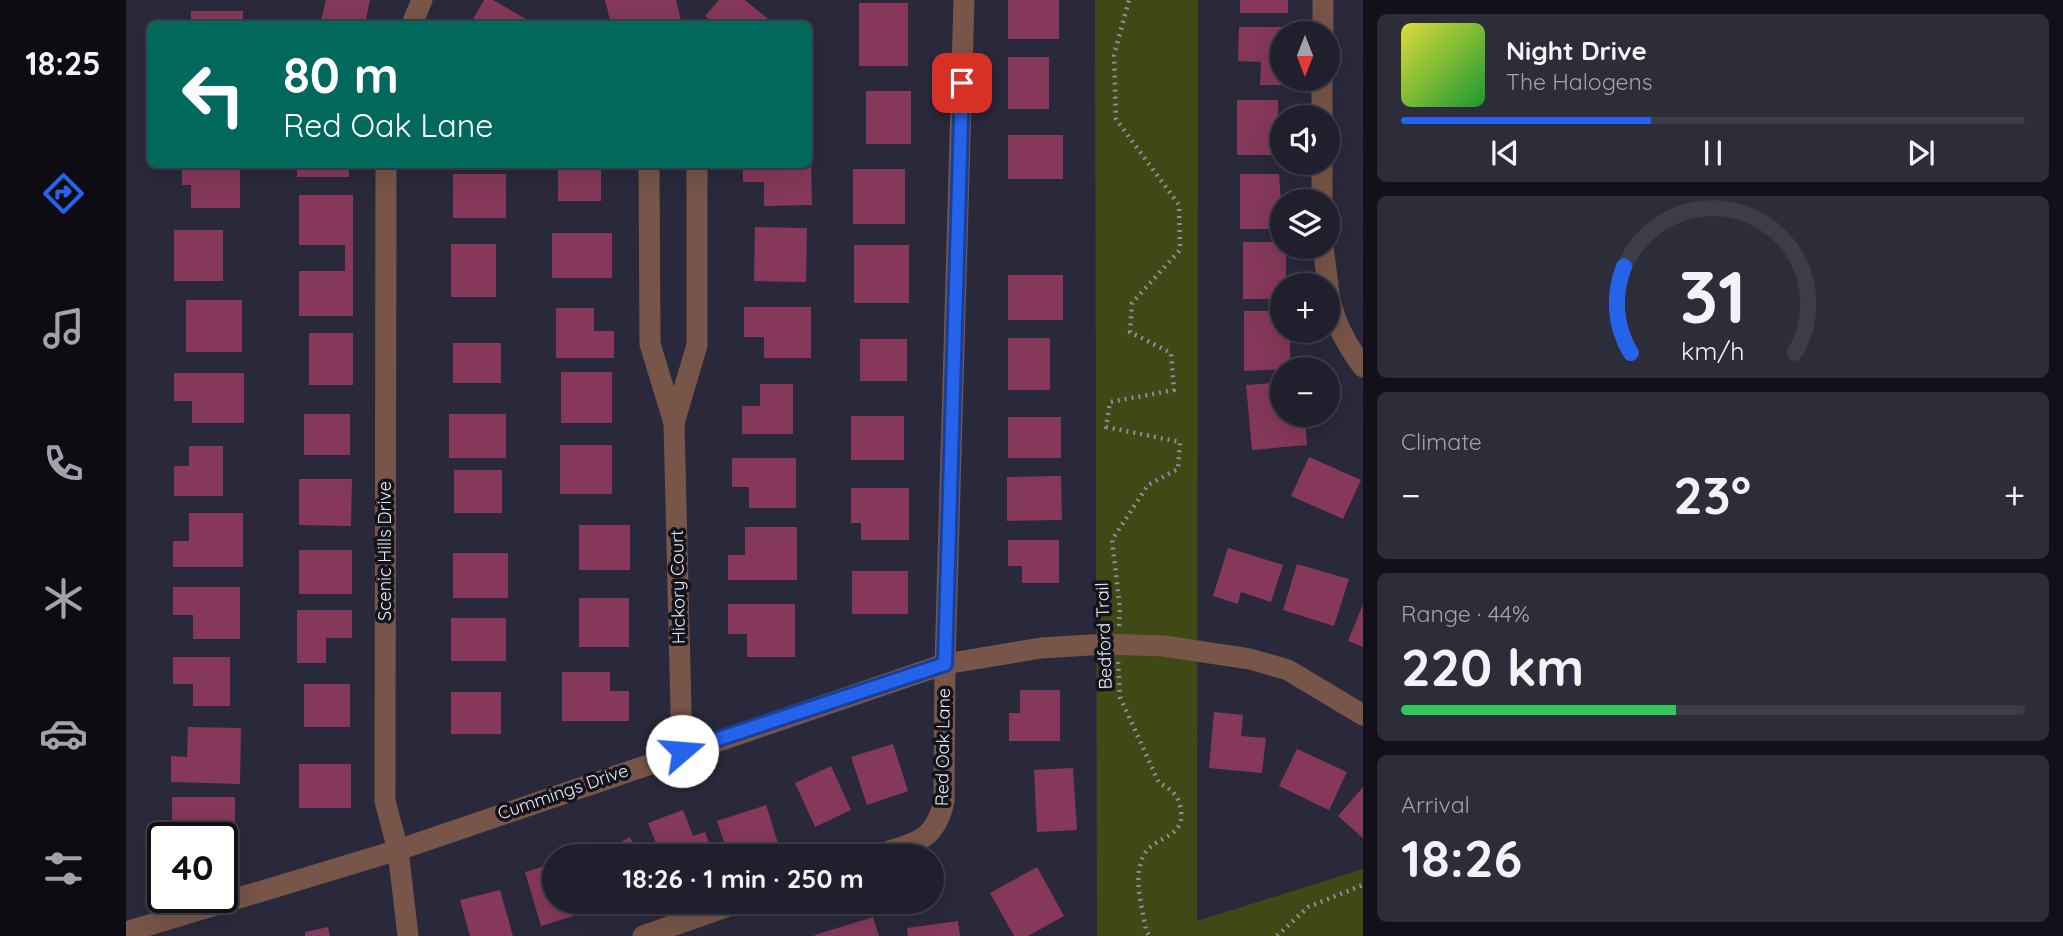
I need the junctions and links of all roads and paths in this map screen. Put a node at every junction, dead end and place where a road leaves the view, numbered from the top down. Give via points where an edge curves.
1 (422, 0) edge
2 (964, 0) edge
3 (1129, 0) edge
4 (1323, 0) edge
5 (413, 21) edge
6 (1323, 21) edge
7 (386, 168) edge
8 (649, 168) edge
9 (697, 168) edge
10 (1340, 333) edge
11 (1363, 367) edge
12 (674, 423) junction
13 (1117, 644) junction
14 (945, 664) junction
15 (1363, 715) edge
16 (682, 751) junction
17 (909, 844) edge
18 (398, 850) junction
19 (1363, 885) edge
20 (706, 914) edge
21 (126, 932) edge
22 (1146, 934) edge
23 (408, 936) edge
24 (643, 936) edge
25 (1277, 936) edge

1 - 5 street
2 - 14 street, Red Oak Lane
3 - 13 path, Bedford Trail via 1114,55 1116,119 1178,205 1180,250 1132,303 1130,332 1171,354 1174,390 1110,402 1106,428 1180,442 1178,469 1148,485 1112,540 1120,609
4 - 6 street
7 - 18 street, Scenic Hills Drive via 385,801
8 - 12 street, Hickory Court via 650,344
9 - 12 street, Hickory Court via 697,345
10 - 11 street
12 - 16 street, Hickory Court
13 - 14 street, Cummings Drive via 1041,648
13 - 15 street, Cummings Drive via 1250,659 1288,670
13 - 22 path, Bedford Trail via 1121,697 1159,783 1172,790 1183,817 1180,826 1154,843 1140,863 1138,881
14 - 16 street, Cummings Drive
14 - 17 street, Red Oak Lane via 940,822 927,838
16 - 18 street, Cummings Drive
18 - 21 street, Cummings Drive
18 - 23 street, Scenic Hills Drive
19 - 25 path via 1308,907
20 - 24 street

